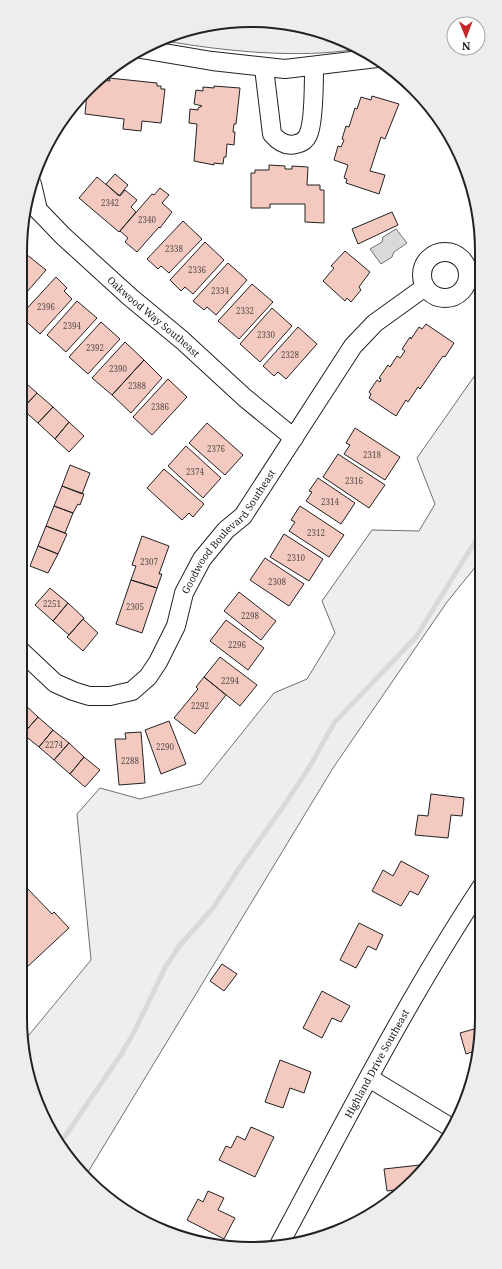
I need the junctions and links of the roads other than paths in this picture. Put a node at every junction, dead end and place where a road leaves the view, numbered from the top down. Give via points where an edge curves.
1 (151, 51) edge
2 (366, 59) edge
3 (314, 66) junction
4 (264, 68) junction
5 (34, 195) edge
6 (425, 287) dead end
7 (294, 438) junction
8 (27, 656) edge
9 (475, 897) edge
10 (369, 1078) junction
11 (447, 1125) edge
12 (283, 1240) edge

1 - 4 street
2 - 3 street
3 - 4 street
3 - 4 street via 312,113 308,135 301,143 292,146 279,142 272,134
5 - 7 street, Oakwood Way Southeast via 38,210 63,236 245,398
6 - 7 street, Goodwood Boulevard Southeast via 375,323 353,346
7 - 8 street, Goodwood Boulevard Southeast via 243,516 226,530 202,559 184,593 176,626 158,662 148,678 132,692 89,696 72,691 56,683
9 - 10 street, Highland Drive Southeast via 449,936
10 - 11 street
10 - 12 street, Highland Drive Southeast

